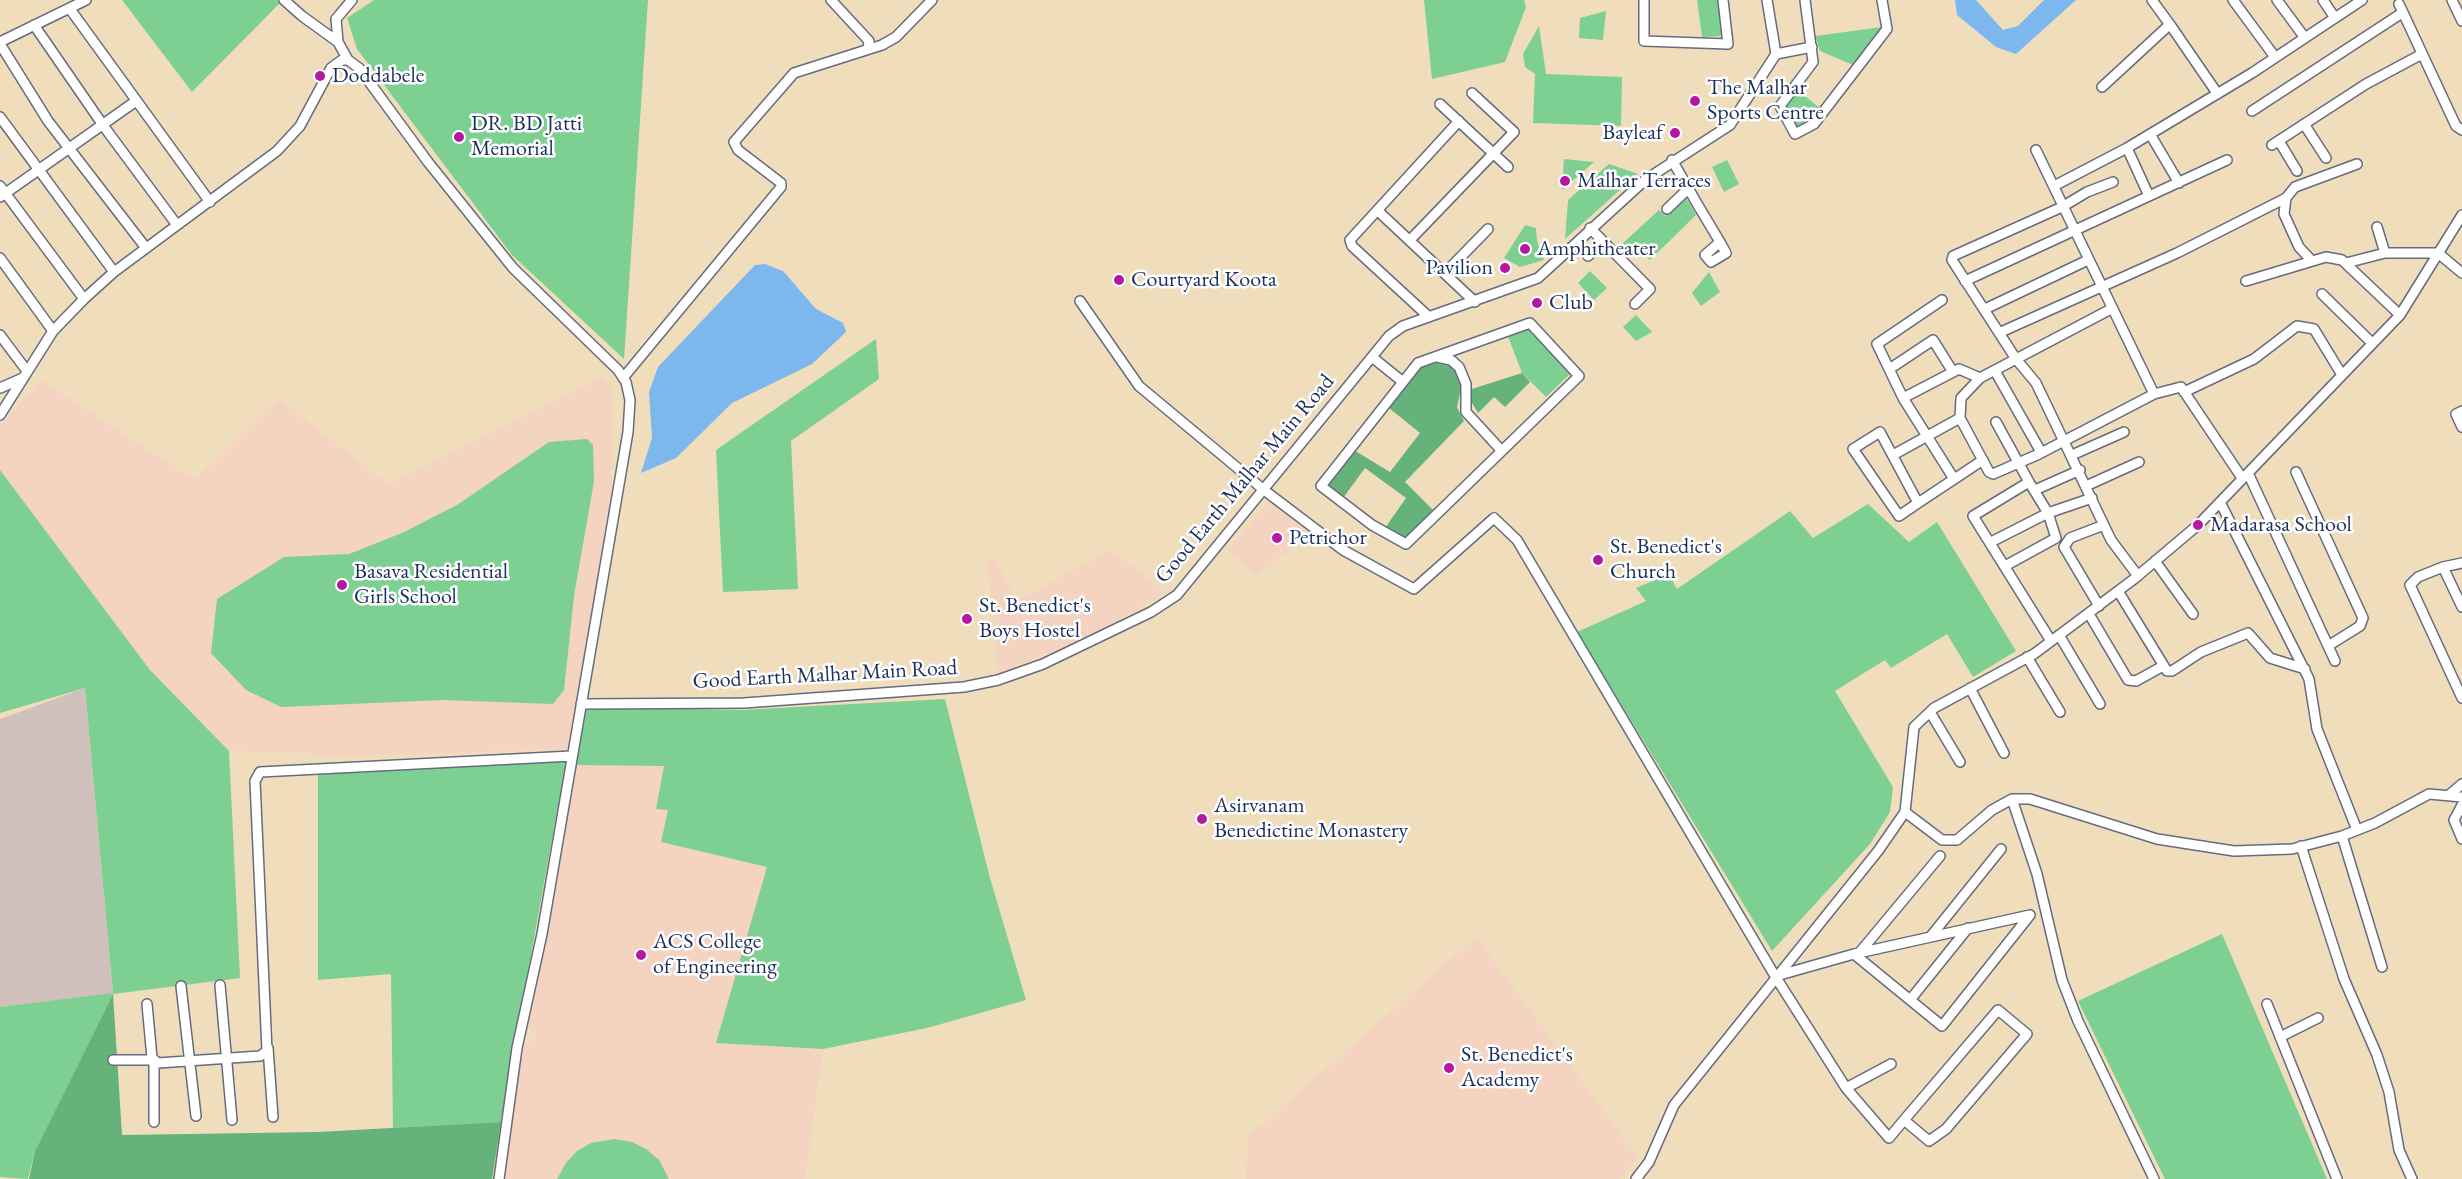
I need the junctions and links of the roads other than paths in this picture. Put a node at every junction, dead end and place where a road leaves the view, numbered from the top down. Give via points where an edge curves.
1 (285, 0) edge
2 (352, 0) edge
3 (831, 0) edge
4 (932, 0) edge
5 (1644, 0) edge
6 (1723, 0) edge
7 (1767, 0) edge
8 (1805, 0) edge
9 (1882, 0) edge
10 (2152, 0) edge
11 (2233, 0) edge
12 (2277, 0) edge
13 (2323, 0) edge
14 (2362, 0) edge
15 (2452, 0) edge
16 (83, 1) edge
17 (70, 9) junction
18 (2335, 18) junction
19 (2462, 21) edge
20 (34, 25) junction
21 (2171, 26) junction
22 (2305, 38) junction
23 (338, 42) junction
24 (0, 43) edge
25 (1812, 47) junction
26 (868, 49) junction
27 (1776, 54) junction
28 (2422, 54) junction
29 (2275, 57) junction
30 (348, 60) junction
31 (2102, 87) dead end
32 (1472, 93) dead end
33 (2217, 93) junction
34 (136, 101) junction
35 (1440, 104) dead end
36 (2252, 111) dead end
37 (0, 117) edge
38 (1459, 121) junction
39 (2304, 124) junction
40 (102, 125) junction
41 (2462, 130) edge
42 (2150, 134) junction
43 (2127, 148) junction
44 (69, 149) junction
45 (2036, 150) dead end
46 (1493, 152) junction
47 (2326, 158) dead end
48 (1672, 160) junction
49 (2227, 160) dead end
50 (2357, 164) dead end
51 (1508, 167) dead end
52 (39, 170) junction
53 (2297, 171) dead end
54 (2113, 182) dead end
55 (2179, 183) junction
56 (2054, 186) junction
57 (1689, 188) junction
58 (2, 192) edge
59 (2149, 196) junction
60 (2286, 198) junction
61 (210, 202) junction
62 (2062, 207) junction
63 (1667, 209) dead end
64 (1378, 211) junction
65 (2462, 215) edge
66 (177, 225) junction
67 (2377, 227) dead end
68 (1590, 228) junction
69 (1488, 229) dead end
70 (2076, 232) junction
71 (1410, 240) junction
72 (1603, 242) junction
73 (1720, 242) dead end
74 (146, 248) junction
75 (2385, 253) junction
76 (2438, 253) junction
77 (1588, 256) dead end
78 (0, 258) edge
79 (2088, 260) junction
80 (2312, 261) junction
81 (2346, 262) junction
82 (114, 272) junction
83 (1445, 273) junction
84 (2462, 273) edge
85 (1965, 281) junction
86 (2246, 281) dead end
87 (2101, 286) junction
88 (2322, 294) dead end
89 (84, 299) junction
90 (1942, 300) dead end
91 (1080, 301) dead end
92 (1475, 302) junction
93 (1635, 304) dead end
94 (1985, 309) junction
95 (2111, 309) junction
96 (2400, 315) junction
97 (1429, 317) junction
98 (53, 331) junction
99 (2001, 332) junction
100 (2, 341) edge
101 (2372, 344) junction
102 (1435, 356) junction
103 (1372, 357) junction
104 (2016, 358) junction
105 (1891, 368) junction
106 (1953, 372) junction
107 (1995, 372) junction
108 (25, 374) junction
109 (2342, 375) junction
110 (623, 378) junction
111 (1980, 378) junction
112 (1402, 382) junction
113 (0, 388) edge
114 (2184, 392) junction
115 (2154, 394) junction
116 (1903, 398) junction
117 (2462, 411) edge
118 (0, 415) edge
119 (1960, 418) junction
120 (1996, 422) dead end
121 (2462, 427) edge
122 (2124, 432) dead end
123 (1926, 436) junction
124 (2065, 440) junction
125 (1501, 450) junction
126 (2041, 452) junction
127 (1893, 455) junction
128 (2072, 455) junction
129 (1983, 460) junction
130 (2139, 462) dead end
131 (2019, 463) junction
132 (2080, 470) junction
133 (2296, 472) dead end
134 (2245, 476) junction
135 (1954, 479) junction
136 (2032, 486) junction
137 (2086, 486) junction
138 (1264, 490) junction
139 (2092, 498) junction
140 (2220, 502) junction
141 (1918, 503) junction
142 (2048, 513) junction
143 (2104, 525) junction
144 (1991, 542) junction
145 (2154, 561) junction
146 (2462, 563) edge
147 (2005, 566) junction
148 (2443, 567) junction
149 (2138, 576) junction
150 (2118, 591) junction
151 (2099, 606) junction
152 (2462, 607) edge
153 (2089, 614) junction
154 (2193, 614) dead end
155 (2055, 638) junction
156 (2328, 646) junction
157 (2027, 657) junction
158 (2335, 661) dead end
159 (2163, 666) junction
160 (2305, 669) junction
161 (1970, 688) junction
162 (2462, 698) edge
163 (581, 704) junction
164 (2100, 704) dead end
165 (1930, 712) junction
166 (2060, 712) dead end
167 (2004, 753) dead end
168 (572, 756) junction
169 (1960, 762) dead end
170 (2462, 784) edge
171 (2449, 795) junction
172 (2462, 797) edge
173 (2012, 799) junction
174 (2462, 805) edge
175 (1905, 812) junction
176 (2357, 830) junction
177 (2342, 836) junction
178 (2462, 839) edge
179 (2301, 846) junction
180 (2001, 849) dead end
181 (1940, 856) dead end
182 (1968, 928) junction
183 (1931, 936) junction
184 (1857, 953) junction
185 (2382, 967) dead end
186 (1775, 976) junction
187 (182, 986) dead end
188 (220, 986) dead end
189 (1910, 1000) junction
190 (2267, 1004) dead end
191 (147, 1005) dead end
192 (2318, 1018) dead end
193 (2280, 1037) junction
194 (268, 1048) junction
195 (226, 1059) junction
196 (113, 1060) dead end
197 (153, 1060) junction
198 (190, 1061) junction
199 (1891, 1064) dead end
200 (1846, 1088) junction
201 (196, 1116) dead end
202 (273, 1117) dead end
203 (232, 1120) dead end
204 (1904, 1120) junction
205 (154, 1122) dead end
206 (499, 1179) edge
207 (1636, 1179) edge
208 (2154, 1179) edge
209 (2337, 1179) edge
210 (2412, 1179) edge

1 - 23 street
2 - 23 street via 336,19
3 - 26 street via 869,40
4 - 26 street via 896,37
5 - 6 street via 1644,41 1728,44
7 - 27 street
8 - 25 street
9 - 25 street via 1887,29 1814,124 1796,134 1780,106 1813,62
10 - 21 street
11 - 29 street
12 - 22 street
13 - 18 street
14 - 18 street
15 - 19 street
16 - 17 street
17 - 20 street
17 - 34 street
18 - 22 street
20 - 24 street
20 - 40 street
21 - 31 street
21 - 33 street
22 - 29 street
23 - 30 street
24 - 44 street
25 - 27 street
26 - 110 street via 794,73 734,142 738,150 781,183 781,187
27 - 48 street, Good Earth Malhar Main Road via 1730,125
28 - 36 street via 2401,8
28 - 39 street
28 - 41 street via 2456,126
29 - 33 street
30 - 61 street via 331,68 305,118 285,143
30 - 110 street via 359,68 507,261
32 - 46 street via 1514,130
33 - 42 street
34 - 40 street
34 - 61 street
35 - 38 street
37 - 52 street
38 - 46 street
38 - 64 street
39 - 47 street
39 - 53 street via 2276,143
40 - 44 street
40 - 66 street
42 - 43 street
42 - 55 street
43 - 56 street
43 - 59 street
44 - 52 street
44 - 74 street
45 - 56 street
46 - 51 street
46 - 71 street
48 - 57 street
48 - 68 street, Good Earth Malhar Main Road
49 - 55 street
50 - 60 street via 2295,187
52 - 58 street
52 - 82 street
54 - 62 street
55 - 59 street
56 - 62 street
57 - 63 street
57 - 73 street
58 - 89 street
59 - 70 street
60 - 80 street via 2284,214 2299,248
60 - 87 street
61 - 66 street
62 - 70 street
62 - 85 street via 1953,256
64 - 71 street
64 - 97 street via 1352,238 1351,244
65 - 76 street
66 - 74 street
67 - 75 street
68 - 72 street
68 - 92 street, Good Earth Malhar Main Road via 1538,278
69 - 83 street
70 - 79 street
70 - 85 street
71 - 83 street
72 - 77 street
72 - 93 street via 1650,289
74 - 82 street
75 - 76 street
75 - 81 street
76 - 84 street
76 - 96 street
78 - 98 street
79 - 87 street
79 - 94 street
80 - 81 street via 2326,257
80 - 86 street
81 - 96 street
82 - 89 street
83 - 92 street
85 - 94 street
87 - 95 street
87 - 99 street
88 - 101 street
89 - 98 street
90 - 105 street via 1877,341
91 - 138 street via 1139,386
92 - 97 street, Good Earth Malhar Main Road
94 - 99 street
95 - 104 street
95 - 115 street
96 - 101 street
97 - 103 street, Good Earth Malhar Main Road via 1403,326
98 - 108 street
99 - 104 street
100 - 108 street
101 - 109 street
102 - 112 street via 1418,363
102 - 125 street via 1459,367 1466,384 1466,412
102 - 125 street via 1530,323 1579,376
103 - 112 street
103 - 138 street, Good Earth Malhar Main Road
104 - 107 street
104 - 124 street via 2036,383
105 - 106 street via 1933,340
105 - 116 street
106 - 111 street via 1961,369
106 - 116 street
107 - 111 street
107 - 126 street
108 - 113 street
108 - 118 street
109 - 114 street via 2314,329 2297,326 2254,359
109 - 134 street
110 - 163 street via 629,393 629,423
111 - 119 street via 1961,398
112 - 125 street via 1321,486 1372,525 1406,544
114 - 115 street via 2181,387
114 - 134 street
115 - 124 street
116 - 123 street
117 - 121 street via 2456,414
119 - 123 street
119 - 129 street
120 - 131 street
122 - 128 street
123 - 127 street
123 - 135 street
124 - 126 street
124 - 128 street
126 - 131 street
127 - 141 street
127 - 141 street via 1880,432 1853,449 1899,516
128 - 132 street
129 - 131 street via 1993,474
129 - 135 street
130 - 137 street
131 - 136 street
132 - 136 street
132 - 137 street
133 - 156 street via 2363,618 2360,626
134 - 140 street
134 - 156 street
135 - 141 street
136 - 142 street
136 - 144 street via 1973,516
137 - 139 street
138 - 163 street, Good Earth Malhar Main Road via 1177,595 1098,639 998,680 917,693 756,702
138 - 186 street via 1343,550 1414,589 1494,518 1517,540
139 - 142 street
139 - 143 street
140 - 145 street
140 - 160 street
142 - 144 street
142 - 147 street via 2056,538
143 - 149 street
143 - 151 street via 2070,538 2064,547
144 - 147 street
145 - 149 street
145 - 154 street
146 - 148 street
147 - 155 street
148 - 152 street
148 - 162 street via 2418,577 2410,585
149 - 150 street
150 - 151 street
150 - 159 street
151 - 153 street
153 - 155 street
153 - 159 street via 2128,680 2136,681
155 - 157 street
155 - 164 street
156 - 158 street
157 - 161 street
157 - 166 street
159 - 160 street via 2172,671 2201,652 2248,633 2270,658
160 - 176 street via 2316,726
161 - 165 street
161 - 167 street
163 - 168 street
165 - 169 street
165 - 175 street via 1914,727
168 - 194 street via 260,772 255,782
168 - 206 street via 542,934 517,1048
170 - 171 street
171 - 172 street
171 - 176 street via 2429,794
173 - 175 street via 1992,810 1957,840 1942,840
173 - 179 street via 2030,799 2157,839 2234,850
173 - 208 street via 2037,873 2062,980 2078,1022
174 - 178 street via 2454,820
175 - 186 street via 1878,851
176 - 177 street
177 - 179 street
177 - 185 street
179 - 210 street via 2344,979 2378,1055 2399,1149
180 - 183 street
181 - 184 street
182 - 183 street
182 - 189 street
182 - 189 street via 2030,915 1942,1026
183 - 184 street
184 - 186 street
184 - 189 street
186 - 200 street
186 - 207 street via 1674,1105 1649,1162
187 - 198 street
188 - 195 street
190 - 193 street
191 - 197 street
192 - 193 street
193 - 209 street
194 - 195 street via 260,1056
194 - 202 street
195 - 198 street
195 - 203 street
196 - 197 street
197 - 198 street
197 - 205 street
198 - 201 street
199 - 200 street
200 - 204 street via 1889,1138
204 - 204 street via 1998,1010 2027,1034 1947,1129 1929,1141

